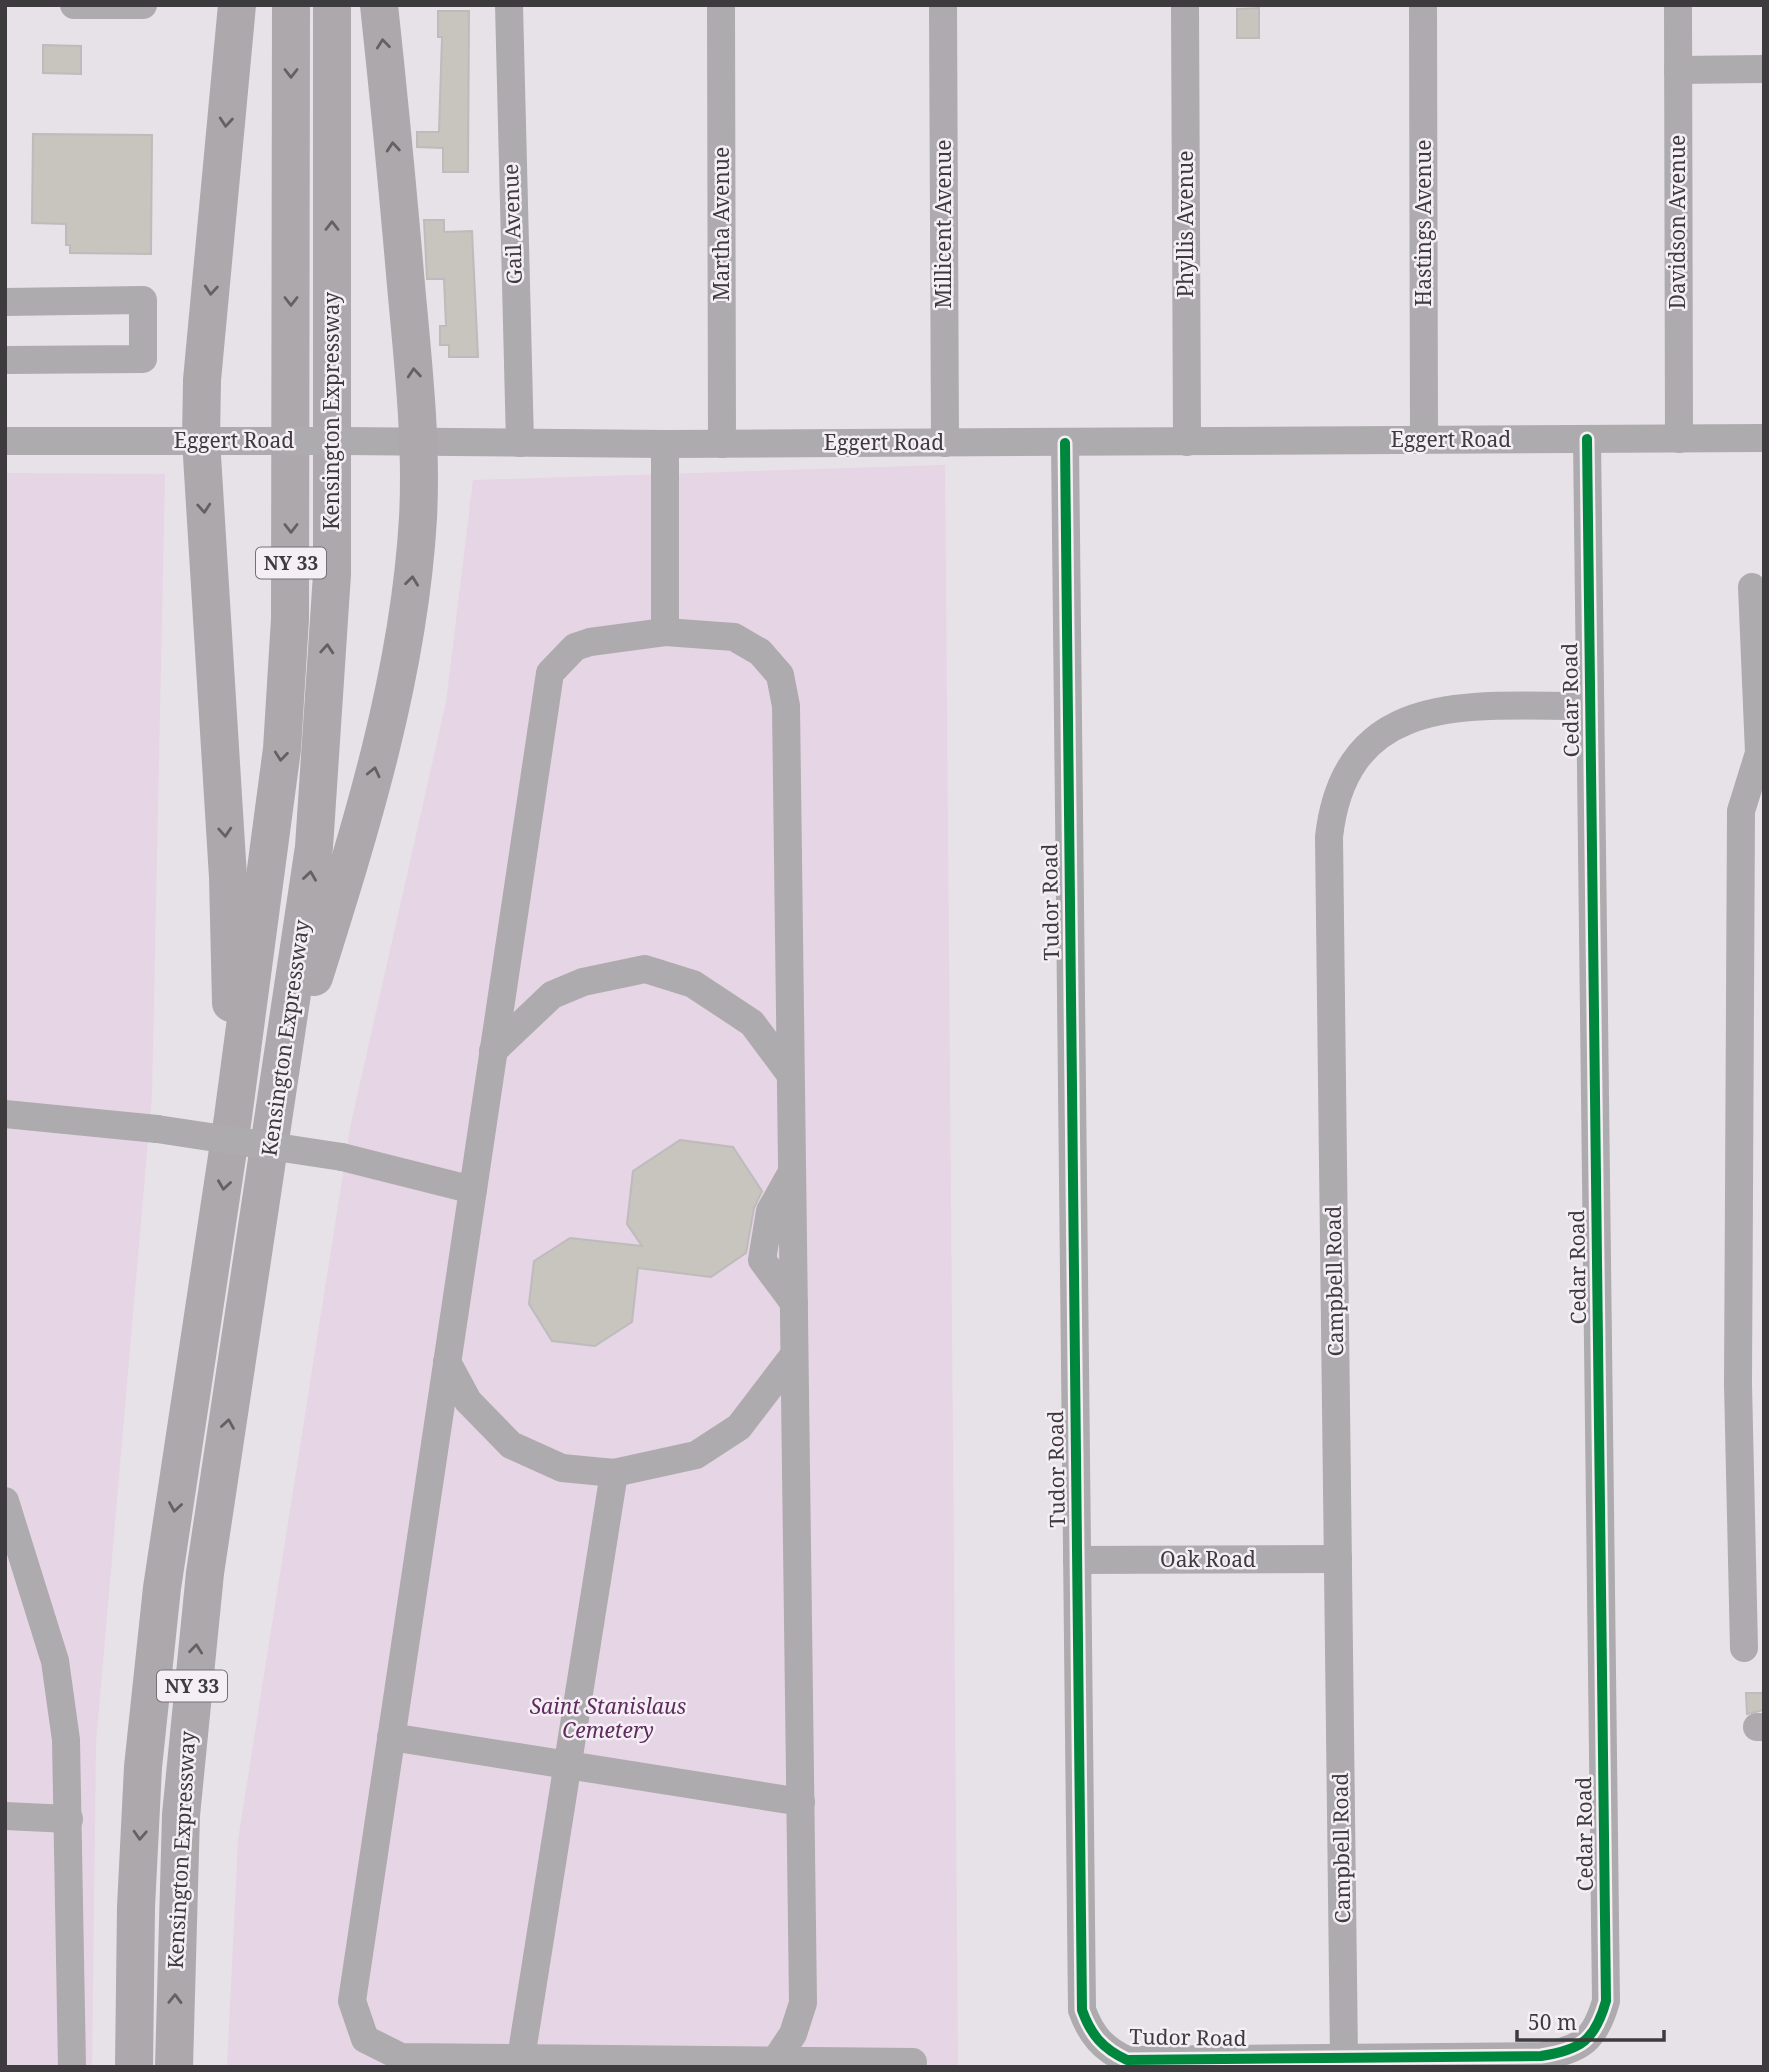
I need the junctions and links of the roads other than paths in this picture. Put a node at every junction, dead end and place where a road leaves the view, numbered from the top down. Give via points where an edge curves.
1 (74, 5) edge
2 (143, 5) edge
3 (237, 5) edge
4 (291, 5) edge
5 (332, 5) edge
6 (379, 5) edge
7 (509, 5) edge
8 (721, 5) edge
9 (943, 5) edge
10 (1185, 5) edge
11 (1423, 5) edge
12 (1678, 5) edge
13 (1678, 69) junction
14 (1764, 69) edge
15 (5, 302) edge
16 (5, 360) edge
17 (1764, 438) edge
18 (1587, 439) junction
19 (1679, 439) junction
20 (210, 440) junction
21 (1424, 440) junction
22 (5, 441) edge
23 (415, 442) junction
24 (1187, 442) junction
25 (520, 443) junction
26 (946, 443) junction
27 (1065, 443) junction
28 (665, 444) junction
29 (722, 444) junction
30 (1752, 587) dead end
31 (665, 632) junction
32 (1590, 706) junction
33 (1761, 754) edge
34 (493, 1051) junction
35 (790, 1074) junction
36 (279, 1089) junction
37 (5, 1114) edge
38 (233, 1117) junction
39 (472, 1190) junction
40 (1752, 1313) edge
41 (794, 1355) junction
42 (447, 1362) junction
43 (614, 1473) junction
44 (5, 1502) edge
45 (1338, 1559) junction
46 (1077, 1560) junction
47 (17, 1573) edge
48 (1744, 1648) dead end
49 (391, 1737) junction
50 (568, 1766) junction
51 (801, 1802) junction
52 (5, 1816) edge
53 (69, 1819) junction
54 (1541, 2056) joint
55 (521, 2058) junction
56 (1344, 2058) junction
57 (775, 2061) junction
58 (914, 2062) dead end
59 (72, 2067) edge
60 (134, 2067) edge
61 (174, 2067) edge

1 - 2 street
3 -> 20 highway via 202,380
4 -> 38 highway, Kensington Expressway / NY 33 via 290,620 280,762
36 -> 5 highway, Kensington Expressway / NY 33 via 314,847 332,574
23 -> 6 highway
7 - 25 street, Gail Avenue
8 - 29 street, Martha Avenue
9 - 26 street, Millicent Avenue
10 - 24 street, Phyllis Avenue
11 - 21 street, Hastings Avenue
12 - 13 street, Davidson Avenue
13 - 14 street
13 - 19 street, Davidson Avenue
15 - 16 street via 143,300 143,359
17 - 19 street, Eggert Road
18 - 19 street, Eggert Road
18 - 21 street, Eggert Road
18 - 32 street, Cedar Road
20 - 22 street, Eggert Road
20 - 23 street, Eggert Road, bridge
20 -> 38 highway
21 - 24 street, Eggert Road
23 - 25 street, Eggert Road
36 -> 23 highway via 358,835 400,660 416,549
24 - 27 street, Eggert Road
25 - 28 street, Eggert Road
26 - 27 street, Eggert Road
26 - 29 street, Eggert Road
27 - 46 street, Tudor Road
28 - 29 street, Eggert Road
28 - 31 street
30 - 33 street
31 - 34 street via 575,647 550,673
31 - 35 street via 734,637 760,652 780,675 786,706
32 - 45 street, Campbell Road via 1423,713 1379,736 1350,769 1338,793 1329,837
32 - 54 street, Cedar Road via 1606,2001 1591,2036 1564,2053
33 - 40 street via 1741,811
34 - 35 street via 552,995 583,982 645,969 693,984 752,1023
34 - 39 street
35 - 41 street via 792,1172 770,1211 762,1259 794,1303
61 -> 36 highway, Kensington Expressway / NY 33 via 181,1815 192,1691 207,1560
37 - 39 street, bridge via 157,1129 342,1157
38 -> 60 highway, Kensington Expressway / NY 33 via 162,1588 143,1767
39 - 42 street
40 - 48 street via 1738,1384
41 - 43 street via 739,1427 696,1455
41 - 51 street
42 - 43 street via 468,1401 511,1445 562,1468
42 - 49 street
43 - 50 street
44 - 47 street
45 - 46 street, Oak Road
45 - 56 street, Campbell Road
46 - 56 street, Tudor Road via 1082,2010 1088,2027 1111,2053 1127,2060
47 - 53 street via 55,1661 66,1740
49 - 50 street
49 - 55 street via 352,2001 365,2039 401,2057
50 - 51 street
50 - 55 street
51 - 57 street via 803,2003 793,2034
52 - 53 street
53 - 59 street
54 - 56 street, Tudor Road
55 - 57 street
57 - 58 street

